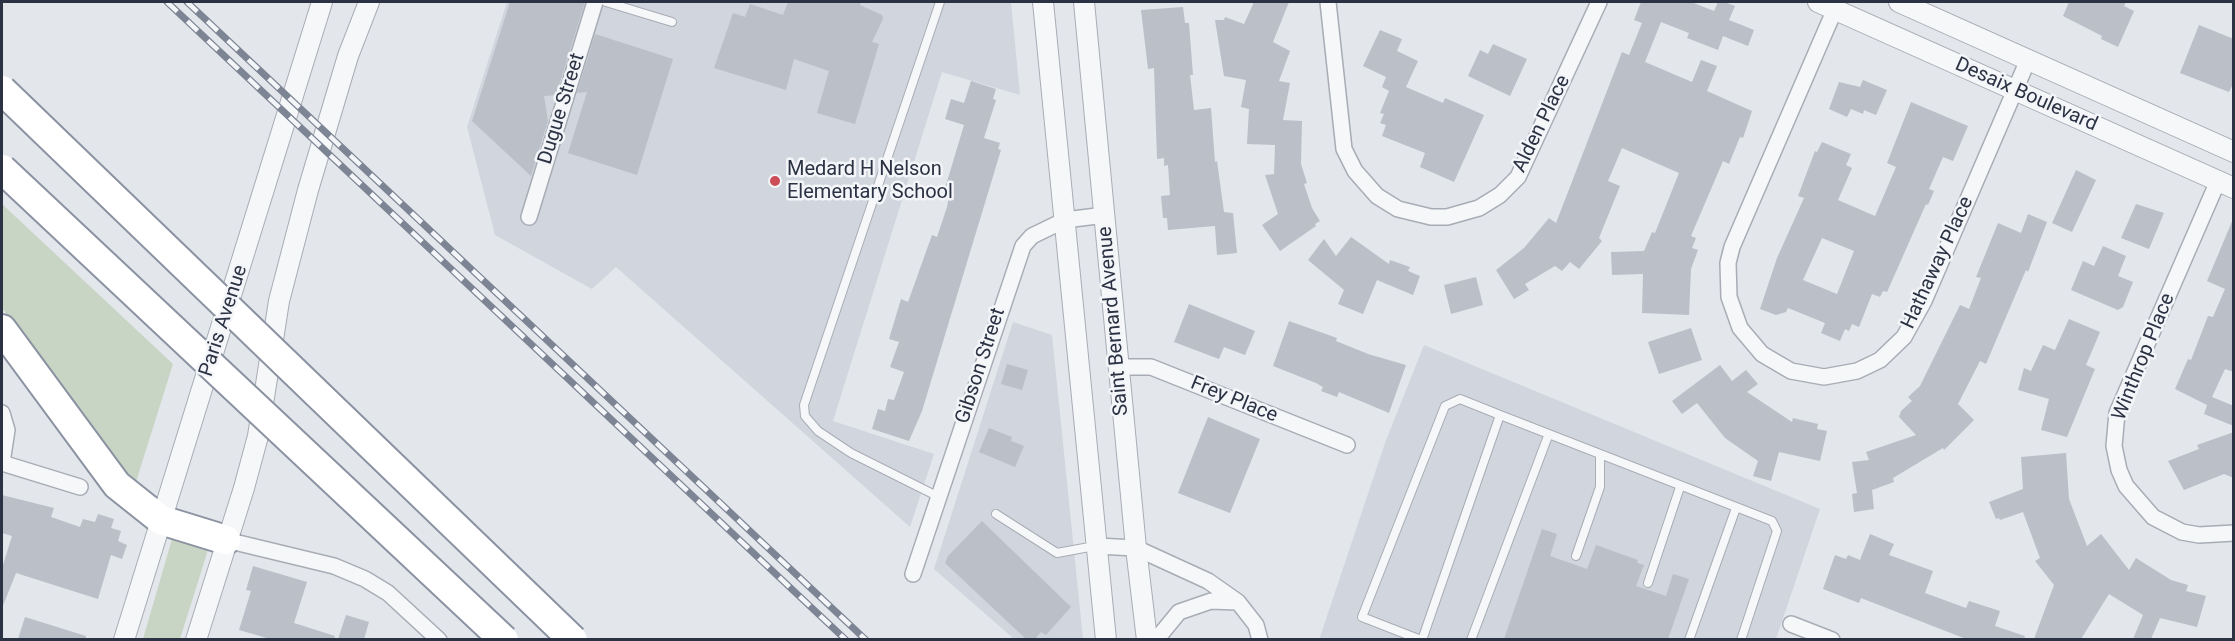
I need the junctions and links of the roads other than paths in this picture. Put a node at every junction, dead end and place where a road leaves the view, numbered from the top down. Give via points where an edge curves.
1 (322, 2) edge
2 (369, 2) edge
3 (595, 2) edge
4 (606, 2) edge
5 (940, 2) edge
6 (1042, 2) edge
7 (1084, 2) edge
8 (1328, 2) edge
9 (1599, 2) edge
10 (1899, 2) edge
11 (1827, 5) edge
12 (672, 22) dead end
13 (2028, 60) junction
14 (2, 90) edge
15 (2015, 90) junction
16 (2234, 152) edge
17 (2, 169) edge
18 (2226, 184) edge
19 (1105, 215) junction
20 (529, 217) dead end
21 (1065, 220) junction
22 (2, 329) edge
23 (1118, 368) junction
24 (2, 413) edge
25 (1500, 415) junction
26 (1548, 436) junction
27 (1347, 445) dead end
28 (1600, 456) junction
29 (2, 464) edge
30 (80, 487) dead end
31 (1680, 487) junction
32 (939, 498) junction
33 (1736, 508) junction
34 (996, 514) dead end
35 (161, 520) junction
36 (2234, 533) edge
37 (226, 540) junction
38 (1096, 546) junction
39 (1136, 548) junction
40 (1576, 556) dead end
41 (913, 574) dead end
42 (1648, 583) dead end
43 (1238, 602) junction
44 (1791, 624) dead end
45 (124, 639) edge
46 (196, 639) edge
47 (439, 639) edge
48 (504, 639) edge
49 (573, 639) edge
50 (1106, 639) edge
51 (1147, 639) edge
52 (1156, 639) edge
53 (1260, 639) edge
54 (1422, 639) edge
55 (1471, 639) edge
56 (1689, 639) edge
57 (1741, 639) edge
58 (1832, 639) edge

1 - 35 street, Paris Avenue
2 - 37 street via 348,56 305,201 279,301 258,436
3 - 20 street, Dugue Street
4 - 12 lane
5 - 32 lane via 804,405 805,416 818,431 851,453
6 - 21 street, Saint Bernard Avenue
7 - 19 street, Saint Bernard Avenue
8 - 9 street, Alden Place via 1347,157 1377,196 1398,209 1431,217 1455,216 1479,208 1518,177
10 - 13 street, Desaix Boulevard
11 - 15 street, Desaix Boulevard
11 - 15 street, Hathaway Place via 1728,263 1729,297 1740,328 1762,354 1791,371 1824,377 1857,371 1880,360 1904,337 1924,301
13 - 15 street, Hathaway Place
13 - 16 street, Desaix Boulevard
14 - 49 highway, bridge
15 - 18 street, Desaix Boulevard
17 - 48 highway, bridge
18 - 36 street, Winthrop Place via 2117,413 2114,446 2126,486 2153,517 2199,536
19 - 21 street, Gibson Street
19 - 23 street, Saint Bernard Avenue
21 - 32 street, Gibson Street via 1032,236 1016,258
21 - 38 street, Saint Bernard Avenue
22 - 35 highway via 117,485
23 - 27 street, Frey Place via 1151,367
23 - 39 street, Saint Bernard Avenue
24 - 29 street via 7,430
25 - 26 lane
25 - 54 lane
25 - 54 lane via 1461,399 1446,406 1362,617
26 - 28 lane
26 - 55 lane
28 - 31 lane
28 - 40 lane via 1600,487
29 - 30 street
31 - 33 lane
31 - 42 lane
32 - 41 street, Gibson Street
33 - 56 lane
33 - 57 lane via 1772,521 1777,531
34 - 38 lane via 1057,554
35 - 37 highway
35 - 45 street, Paris Avenue
37 - 46 street
37 - 47 street via 334,566 365,579 388,593
38 - 39 street
38 - 50 street, Saint Bernard Avenue
39 - 43 street via 1176,564
39 - 51 street, Saint Bernard Avenue
43 - 52 street via 1211,601 1179,612
43 - 53 street via 1256,625
44 - 58 street

